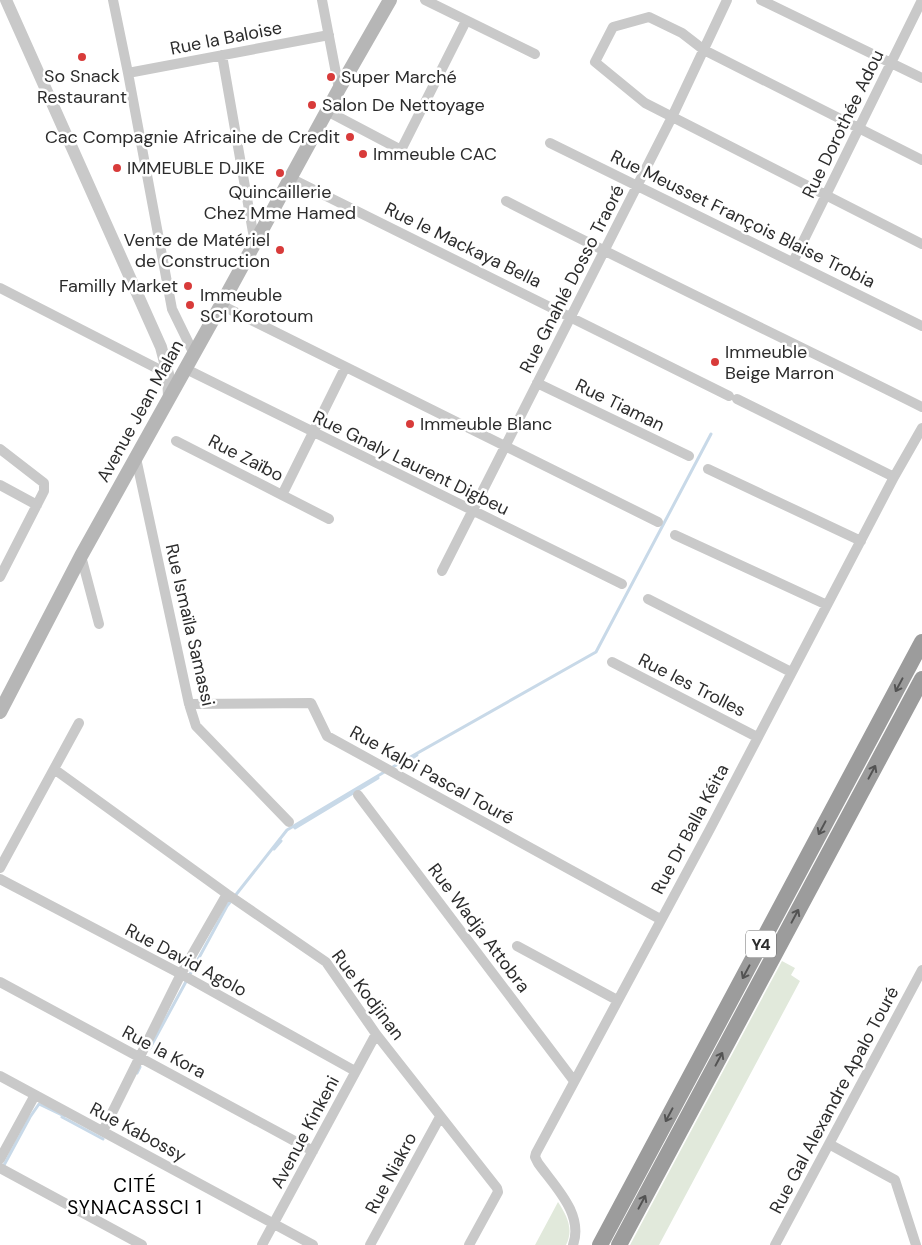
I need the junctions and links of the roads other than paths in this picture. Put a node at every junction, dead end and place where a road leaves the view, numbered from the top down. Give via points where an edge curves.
1 (6, 0) edge
2 (112, 0) edge
3 (322, 0) edge
4 (390, 0) edge
5 (425, 0) edge
6 (727, 0) edge
7 (761, 0) edge
8 (922, 0) edge
9 (466, 21) junction
10 (329, 35) junction
11 (704, 50) junction
12 (535, 54) dead end
13 (222, 55) junction
14 (891, 62) junction
15 (128, 73) junction
16 (922, 78) edge
17 (339, 89) junction
18 (327, 112) junction
19 (672, 117) junction
20 (860, 129) junction
21 (550, 142) dead end
22 (922, 160) edge
23 (290, 178) junction
24 (637, 185) junction
25 (827, 196) junction
26 (506, 201) dead end
27 (255, 244) junction
28 (922, 244) edge
29 (604, 251) junction
30 (793, 262) junction
31 (0, 288) edge
32 (221, 306) junction
33 (571, 316) junction
34 (922, 326) edge
35 (194, 354) junction
36 (345, 368) junction
37 (186, 369) junction
38 (168, 374) junction
39 (537, 383) junction
40 (169, 397) junction
41 (922, 408) edge
42 (922, 428) edge
43 (312, 432) junction
44 (176, 441) dead end
45 (506, 446) junction
46 (0, 449) edge
47 (689, 456) dead end
48 (136, 458) junction
49 (708, 469) dead end
50 (894, 477) junction
51 (0, 485) edge
52 (282, 496) junction
53 (37, 505) junction
54 (472, 512) junction
55 (329, 519) dead end
56 (658, 522) dead end
57 (675, 535) dead end
58 (861, 541) junction
59 (81, 556) junction
60 (442, 571) dead end
61 (0, 577) edge
62 (622, 584) dead end
63 (648, 599) dead end
64 (827, 605) junction
65 (99, 624) dead end
66 (922, 642) edge
67 (612, 662) dead end
68 (791, 672) junction
69 (922, 679) edge
70 (189, 704) junction
71 (0, 712) edge
72 (79, 723) dead end
73 (757, 737) junction
74 (54, 769) junction
75 (358, 796) dead end
76 (289, 822) dead end
77 (0, 868) edge
78 (0, 879) edge
79 (227, 894) junction
80 (660, 919) junction
81 (517, 946) dead end
82 (922, 970) edge
83 (181, 974) junction
84 (0, 982) edge
85 (617, 1000) junction
86 (376, 1034) junction
87 (140, 1057) junction
88 (356, 1071) junction
89 (0, 1076) edge
90 (574, 1081) junction
91 (35, 1095) junction
92 (440, 1117) junction
93 (103, 1131) junction
94 (829, 1144) junction
95 (313, 1151) junction
96 (0, 1158) edge
97 (0, 1168) edge
98 (274, 1224) junction
99 (142, 1245) edge
100 (262, 1245) edge
101 (313, 1245) edge
102 (370, 1245) edge
103 (469, 1245) edge
104 (573, 1245) edge
105 (600, 1245) edge
106 (619, 1245) edge
107 (775, 1245) edge
108 (916, 1245) edge

1 - 38 street via 161,347
2 - 15 street
3 - 10 street
4 - 17 main road, Avenue Jean Malan
5 - 9 street
6 - 11 street, Rue Gnahlé Dosso Traoré
7 - 14 street
8 - 14 street, Rue Dorothée Adou
9 - 12 street
9 - 18 street via 402,150
10 - 13 street, Rue la Baloise
10 - 17 street
11 - 19 street, Rue Gnahlé Dosso Traoré
11 - 19 street via 682,33 649,18 613,27 595,62 645,103
11 - 20 street
13 - 15 street, Rue la Baloise
13 - 27 street
14 - 16 street
14 - 20 street, Rue Dorothée Adou
15 - 35 street via 172,309
17 - 18 main road, Avenue Jean Malan
18 - 23 main road, Avenue Jean Malan
19 - 24 street, Rue Gnahlé Dosso Traoré
19 - 25 street
20 - 22 street
20 - 25 street, Rue Dorothée Adou
21 - 24 street, Rue Meusset François Blaise Trobia
23 - 27 main road, Avenue Jean Malan
23 - 33 street, Rue le Mackaya Bella
24 - 29 street, Rue Gnahlé Dosso Traoré
24 - 30 street, Rue Meusset François Blaise Trobia
25 - 28 street
25 - 30 street, Rue Dorothée Adou
26 - 29 street
27 - 32 main road, Avenue Jean Malan
29 - 33 street, Rue Gnahlé Dosso Traoré
29 - 41 street
30 - 34 street, Rue Meusset François Blaise Trobia
31 - 38 street
32 - 35 main road, Avenue Jean Malan
32 - 36 street
33 - 39 street, Rue Gnahlé Dosso Traoré
33 - 50 street, Rue le Mackaya Bella
35 - 37 main road, Avenue Jean Malan
36 - 43 street, Rue Zaïbo
36 - 45 street
37 - 40 main road, Avenue Jean Malan
37 - 43 street, Rue Gnaly Laurent Digbeu
38 - 40 street
39 - 45 street, Rue Gnahlé Dosso Traoré
39 - 47 street, Rue Tiaman
40 - 48 main road, Avenue Jean Malan
42 - 50 street, Rue Dr Balla Kéita
43 - 52 street, Rue Zaïbo
43 - 54 street, Rue Gnaly Laurent Digbeu
44 - 52 street, Rue Zaïbo
45 - 54 street, Rue Gnahlé Dosso Traoré
45 - 56 street
46 - 53 street via 44,484
48 - 59 main road, Avenue Jean Malan
48 - 70 street, Rue Ismaïla Samassi
49 - 58 street
50 - 58 street, Rue Dr Balla Kéita
51 - 53 street
52 - 55 street
53 - 61 street
54 - 60 street, Rue Gnahlé Dosso Traoré
54 - 62 street, Rue Gnaly Laurent Digbeu
57 - 64 street
58 - 64 street, Rue Dr Balla Kéita
59 - 65 street
59 - 71 main road, Avenue Jean Malan
63 - 68 street
64 - 68 street, Rue Dr Balla Kéita
66 -> 105 highway, Y4
67 - 73 street, Rue les Trolles
68 - 73 street, Rue Dr Balla Kéita
106 -> 69 highway, Y4
70 - 76 street, Rue Ismaïla Samassi via 196,726
70 - 80 street, Rue Kalpi Pascal Touré via 311,704 327,736
72 - 74 street
73 - 80 street, Rue Dr Balla Kéita
74 - 77 street
74 - 79 street, Rue Kodjinan
75 - 90 street, Rue Wadja Attobra
78 - 83 street, Rue David Agolo
79 - 83 street
79 - 86 street, Rue Kodjinan via 326,962
80 - 85 street, Rue Dr Balla Kéita
81 - 85 street
82 - 94 street, Rue Gal Alexandre Apalo Touré
83 - 87 street
83 - 88 street, Rue David Agolo
84 - 87 street, Rue la Kora
85 - 90 street, Rue Dr Balla Kéita
86 - 88 street, Avenue Kinkeni
86 - 92 street, Rue Kodjinan
87 - 93 street
87 - 95 street, Rue la Kora
88 - 95 street, Avenue Kinkeni
89 - 91 street, Rue Kabossy
90 - 104 street, Rue Dr Balla Kéita via 535,1157 573,1213 577,1234
91 - 93 street, Rue Kabossy
91 - 96 street
92 - 102 street, Rue Niakro
92 - 103 street, Rue Kodjinan via 498,1190
93 - 98 street, Rue Kabossy
94 - 107 street, Rue Gal Alexandre Apalo Touré
94 - 108 street via 895,1180
95 - 98 street, Avenue Kinkeni
97 - 99 street
98 - 100 street, Avenue Kinkeni
98 - 101 street, Rue Kabossy

